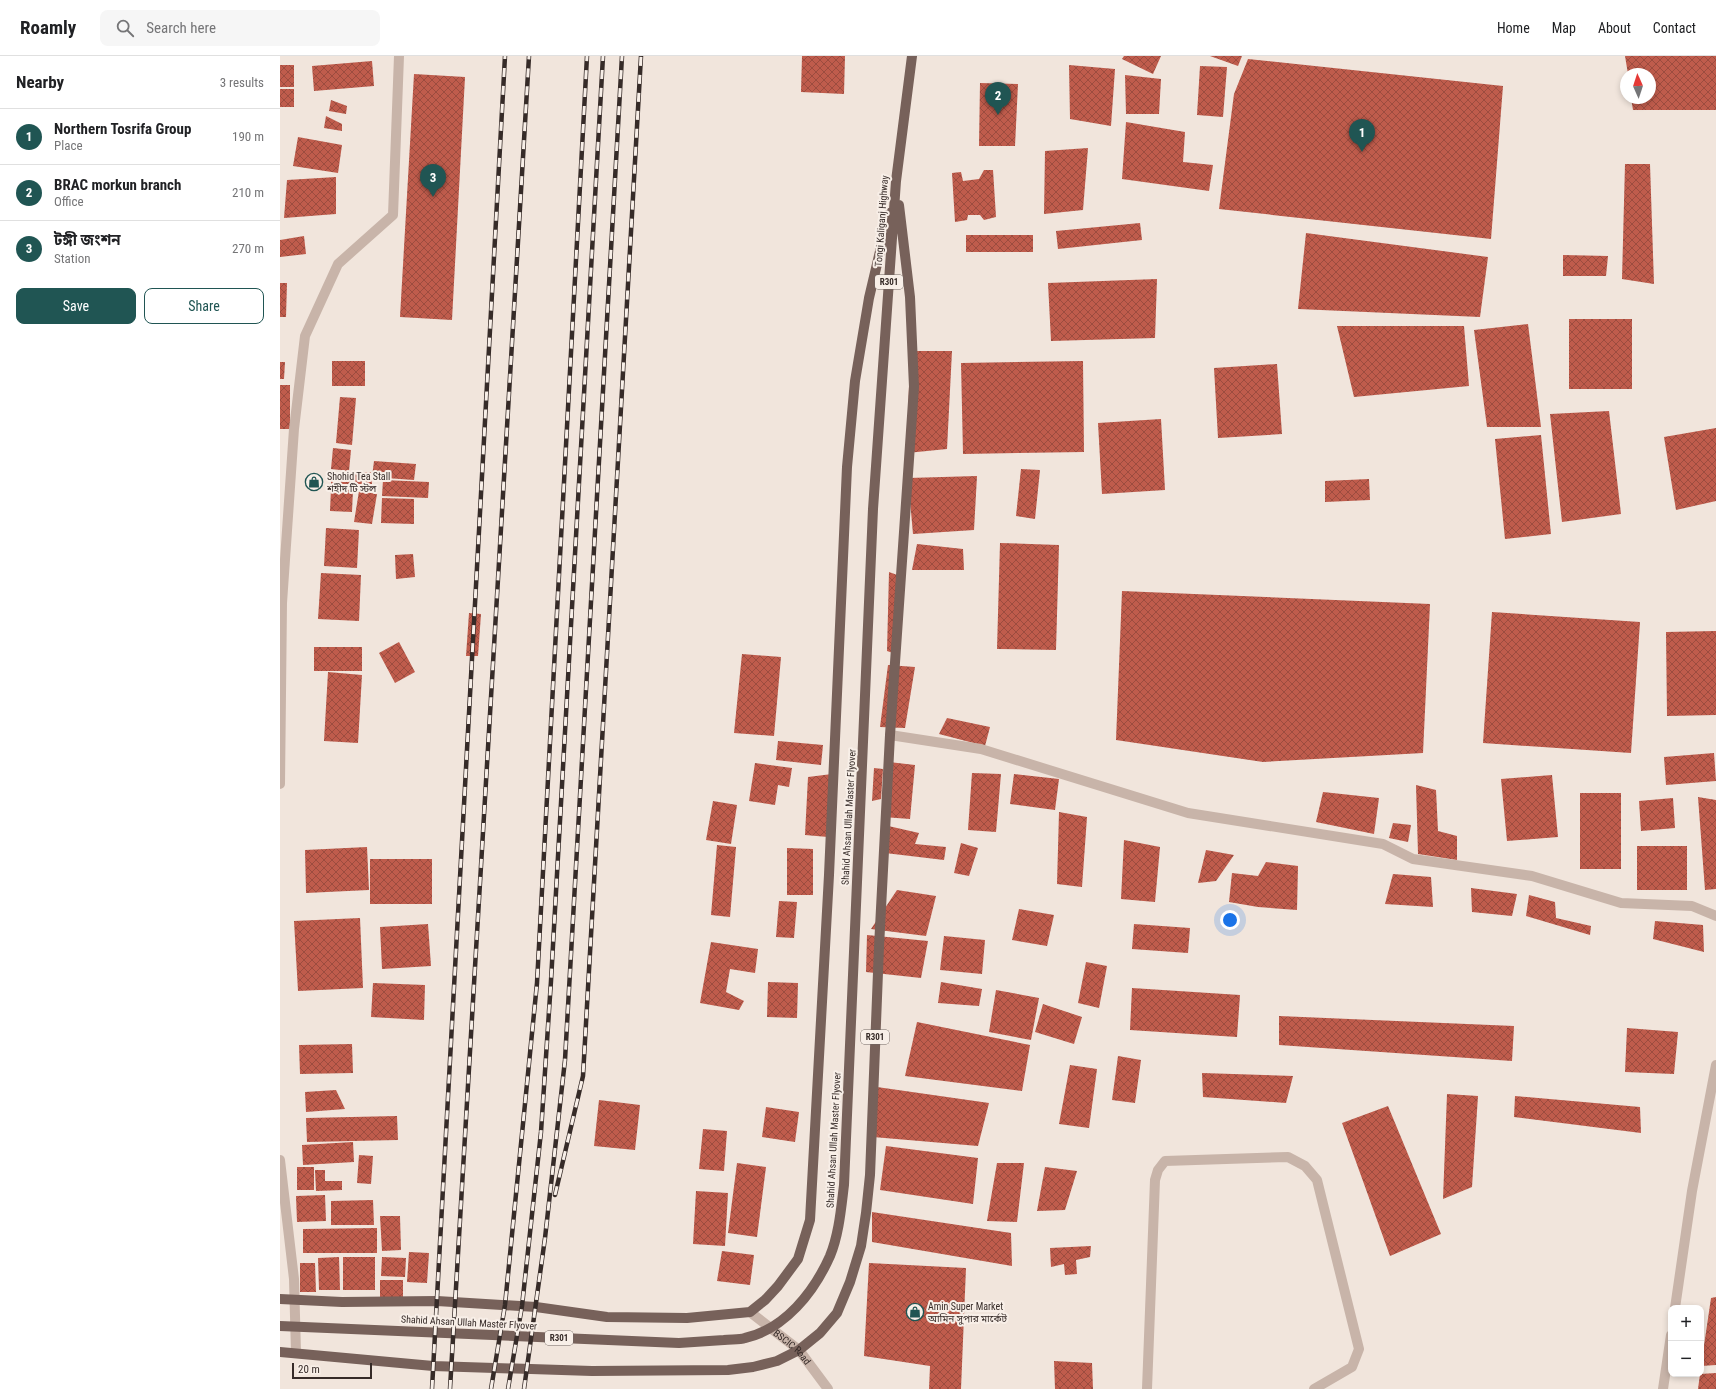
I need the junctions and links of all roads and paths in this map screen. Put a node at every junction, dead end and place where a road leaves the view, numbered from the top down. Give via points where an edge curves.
1 (399, 56) edge
2 (912, 56) edge
3 (896, 182) junction
4 (873, 509) joint
5 (281, 603) edge
6 (890, 735) junction
7 (280, 784) edge
8 (1716, 916) edge
9 (1716, 1065) edge
10 (280, 1160) edge
11 (280, 1299) edge
12 (294, 1300) junction
13 (1675, 1305) edge
14 (750, 1312) junction
15 (280, 1326) edge
16 (1670, 1341) edge
17 (799, 1350) junction
18 (280, 1352) edge
19 (296, 1353) junction
20 (828, 1389) edge
21 (1147, 1389) edge
22 (1314, 1389) edge
23 (1663, 1389) edge

1 - 5 street via 393,215 338,264 305,336 294,429
2 - 3 main road, Tongi Kaliganj Highway / R301
3 - 4 main road, Tongi Kaliganj Highway / R301
3 - 6 main road, R301 via 910,297 914,387
3 - 14 main road, R301 via 869,298 855,380 847,467 830,875 810,1220 798,1258 778,1286
4 - 15 main road, Shahid Ahsan Ullah Master Flyover / R301 via 844,1185 839,1223 830,1256 816,1282 786,1318 767,1331 745,1338 679,1343
5 - 7 street
6 - 8 street via 981,749 1188,813 1383,844 1413,859 1532,876 1621,903 1692,906
6 - 17 main road, R301 via 870,1174 866,1213 859,1254 836,1313 820,1333
9 - 13 street via 1692,1191
10 - 12 street via 294,1279
11 - 12 main road
12 - 14 main road via 437,1301 536,1307 607,1317 687,1318
12 - 19 street
14 - 17 street, BSCIC Road
16 - 23 street
17 - 19 main road, R301 via 777,1361 728,1370 592,1371 433,1366
17 - 20 street, BSCIC Road
18 - 19 main road, R301
21 - 22 street via 1155,1180 1158,1170 1164,1161 1288,1158 1305,1166 1317,1180 1360,1349 1352,1367

